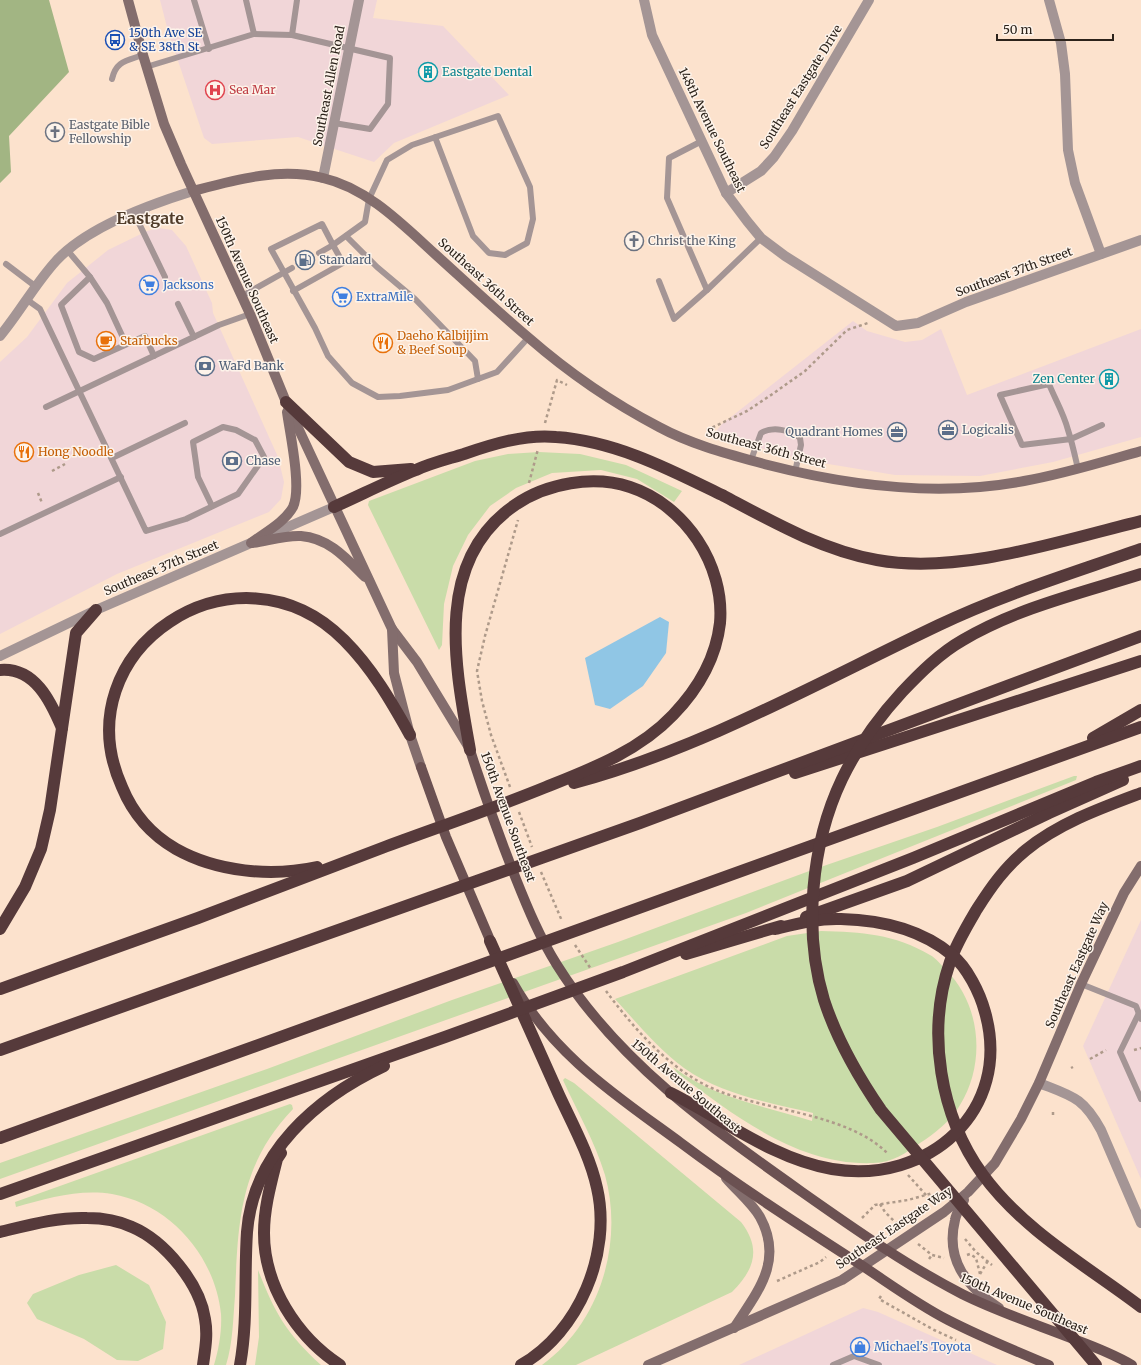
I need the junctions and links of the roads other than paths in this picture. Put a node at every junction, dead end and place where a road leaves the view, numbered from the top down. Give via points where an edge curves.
1 (128, 0) edge
2 (194, 0) edge
3 (246, 0) edge
4 (296, 0) edge
5 (359, 0) edge
6 (644, 0) edge
7 (869, 0) edge
8 (1050, 0) edge
9 (254, 34) junction
10 (292, 35) junction
11 (209, 49) junction
12 (350, 49) junction
13 (142, 55) junction
14 (146, 67) junction
15 (112, 79) dead end
16 (334, 123) junction
17 (435, 137) junction
18 (702, 141) junction
19 (323, 178) junction
20 (193, 191) junction
21 (726, 193) junction
22 (369, 199) junction
23 (134, 213) junction
24 (346, 236) junction
25 (761, 238) junction
26 (1141, 240) edge
27 (333, 245) junction
28 (68, 251) junction
29 (319, 253) dead end
30 (1101, 254) junction
31 (6, 264) dead end
32 (292, 268) dead end
33 (283, 272) junction
34 (90, 277) junction
35 (165, 277) dead end
36 (658, 281) dead end
37 (35, 286) junction
38 (708, 290) junction
39 (293, 291) junction
40 (242, 296) junction
41 (26, 299) junction
42 (178, 304) dead end
43 (250, 314) junction
44 (896, 326) joint
45 (0, 336) edge
46 (194, 337) junction
47 (528, 338) junction
48 (126, 344) junction
49 (154, 356) junction
50 (478, 379) junction
51 (80, 392) junction
52 (286, 402) junction
53 (46, 407) dead end
54 (185, 423) dead end
55 (1102, 425) dead end
56 (1071, 439) junction
57 (1141, 451) edge
58 (112, 458) junction
59 (751, 460) junction
60 (1078, 469) junction
61 (416, 470) junction
62 (795, 472) junction
63 (121, 477) junction
64 (212, 506) junction
65 (334, 507) junction
66 (1141, 521) edge
67 (0, 534) edge
68 (251, 543) junction
69 (1141, 549) edge
70 (1141, 574) edge
71 (370, 583) junction
72 (96, 610) junction
73 (392, 629) junction
74 (1141, 636) edge
75 (0, 656) edge
76 (1141, 661) edge
77 (0, 670) edge
78 (1141, 710) edge
79 (1141, 727) edge
80 (63, 729) junction
81 (410, 735) junction
82 (470, 750) junction
83 (1072, 751) junction
84 (1141, 766) edge
85 (1141, 772) edge
86 (1141, 793) edge
87 (517, 798) junction
88 (640, 823) junction
89 (356, 858) junction
90 (1141, 866) edge
91 (775, 928) junction
92 (0, 930) edge
93 (490, 941) junction
94 (623, 972) junction
95 (1082, 984) junction
96 (0, 989) edge
97 (1140, 1016) edge
98 (444, 1037) junction
99 (0, 1050) edge
100 (1039, 1083) junction
101 (671, 1093) junction
102 (1141, 1099) edge
103 (295, 1126) junction
104 (0, 1138) edge
105 (722, 1174) junction
106 (968, 1192) junction
107 (0, 1194) edge
108 (1141, 1223) edge
109 (0, 1232) edge
110 (888, 1250) junction
111 (863, 1266) junction
112 (1141, 1307) edge
113 (1010, 1315) junction
114 (734, 1328) junction
115 (207, 1332) junction
116 (194, 1365) edge
117 (203, 1365) edge
118 (240, 1365) edge
119 (340, 1365) edge
120 (521, 1365) edge
121 (648, 1365) edge
122 (833, 1365) edge
123 (879, 1365) edge
124 (1049, 1365) edge
125 (1096, 1365) edge
126 (1132, 1365) edge

1 - 13 main road, 150th Avenue Southeast
2 - 11 lane
3 - 9 lane
4 - 10 lane
5 - 12 street, Southeast Allen Road
6 - 18 street, 148th Avenue Southeast via 652,34
7 - 21 street, Southeast Eastgate Drive via 774,157 761,171
8 - 30 street via 1065,74 1068,150 1075,183
9 - 10 lane
9 - 11 lane
10 - 12 lane
11 - 14 lane
12 - 16 street, Southeast Allen Road
12 - 16 lane via 390,58 388,104 370,130
13 - 14 main road, 150th Avenue Southeast
13 - 15 lane via 122,62 114,69
14 - 20 main road, 150th Avenue Southeast via 164,124
16 - 19 street, Southeast Allen Road
17 - 17 lane via 498,116 530,187 533,219 527,243 505,255 489,253 473,236
17 - 22 lane via 412,144 387,160
18 - 21 street, 148th Avenue Southeast
18 - 38 lane via 669,158 667,198
19 - 20 main road, Southeast 36th Street via 294,174 264,175
19 - 22 main road, Southeast 36th Street via 351,188
20 - 23 street
20 - 40 main road, 150th Avenue Southeast
21 - 25 street, 148th Avenue Southeast
22 - 24 lane via 365,222
22 - 47 main road, Southeast 36th Street via 398,221
23 - 28 street via 84,238
23 - 35 lane
24 - 27 lane
24 - 50 lane via 415,299 475,361
25 - 38 lane
25 - 44 street, 148th Avenue Southeast
26 - 30 street, Southeast 37th Street
27 - 29 lane
27 - 33 lane via 322,224 271,249
27 - 39 lane via 343,263
28 - 34 lane
28 - 37 street
30 - 44 street, Southeast 37th Street via 966,302 918,324
31 - 37 lane
32 - 33 lane
33 - 39 lane
33 - 40 lane
34 - 48 lane via 107,302
34 - 48 lane via 61,305 79,352 94,359
36 - 38 lane via 674,319
37 - 41 street
39 - 50 lane via 328,356 352,383 378,397 448,390
40 - 43 main road, 150th Avenue Southeast
41 - 45 street
41 - 51 lane via 40,309
42 - 46 lane
43 - 46 lane
43 - 52 main road, 150th Avenue Southeast
46 - 49 lane
47 - 50 lane via 496,372
47 - 59 main road, Southeast 36th Street via 576,375 661,428 696,443
48 - 49 lane via 145,336
49 - 51 lane
51 - 53 lane
51 - 58 lane
52 - 61 highway via 349,462 374,472
52 - 65 main road, 150th Avenue Southeast
52 - 68 main road via 296,496 284,518
54 - 58 lane
55 - 56 lane
56 - 56 lane via 1049,384 1000,395 1022,445
56 - 60 lane
57 - 60 main road, Southeast 36th Street
58 - 63 lane
59 - 62 main road, Southeast 36th Street
59 - 62 lane via 762,433 773,428 789,432 800,438 801,445
60 - 62 main road, Southeast 36th Street via 1023,482 945,488 893,487 834,480
61 - 65 highway
61 - 66 highway via 494,444 527,438 555,437 589,442 626,452 673,471 810,539 846,553 907,564 933,564 995,556
63 - 64 lane via 146,531 186,519
63 - 67 lane
64 - 64 lane via 238,494 264,457 255,440 236,430 223,427 193,442 198,476
65 - 68 street, Southeast 37th Street
65 - 71 main road, 150th Avenue Southeast
68 - 71 main road via 300,536 311,537 342,554
68 - 72 street, Southeast 37th Street
69 - 87 highway via 976,609 824,682 671,751 616,772
70 - 125 highway via 1018,613 962,640 915,678 886,710 841,780 825,829 814,884 812,913 814,944 824,999 844,1050 860,1079 881,1110
71 - 73 main road, 150th Avenue Southeast
72 - 75 street, Southeast 37th Street
72 - 80 highway via 76,633
73 - 81 main road, 150th Avenue Southeast via 394,673
73 - 82 main road, 150th Avenue Southeast via 417,662
74 - 88 highway
76 - 88 highway
77 - 80 highway via 18,672 32,680 45,693
78 - 83 highway
79 - 83 highway
80 - 92 highway via 41,849 25,887
81 - 89 highway via 385,689 343,639 317,619 296,608 271,600 245,597 215,601 192,608 167,622 145,641 128,664 109,717 111,753 128,802 142,823 162,841 185,854 217,865 254,871 308,869
81 - 93 main road, 150th Avenue Southeast via 446,837
82 - 87 highway via 458,678 457,601 471,554 484,534 499,516 525,498 547,488 581,482 612,483 631,487 663,504 683,522 702,545 713,571 719,596 720,623 713,653 689,697 647,737 620,755 587,771
82 - 101 main road, 150th Avenue Southeast via 494,824 534,923 569,984 621,1048
83 - 104 highway
84 - 94 highway
85 - 91 highway via 907,881
86 - 112 highway via 1056,829 1024,851 992,885 964,931 950,962 942,993 939,1024 942,1080 952,1116 966,1149 983,1175 1011,1208 1036,1230
87 - 89 highway
88 - 99 highway
89 - 96 highway
90 - 95 main road, Southeast Eastgate Way via 1124,893
91 - 94 highway
91 - 101 highway via 839,918 873,921 924,936 954,956 981,997 988,1021 991,1046 990,1072 981,1098 968,1120 952,1137 932,1152 899,1166 861,1172 831,1169 796,1159 746,1135
93 - 105 main road, 150th Avenue Southeast via 517,989 538,1019 584,1070 624,1103
93 - 120 highway via 584,1150 597,1187 600,1211 598,1248 590,1281 576,1309 556,1337
94 - 98 highway
95 - 97 lane via 1136,1006
95 - 100 main road, Southeast Eastgate Way
97 - 102 lane via 1120,1052
98 - 103 highway via 365,1075 321,1103
98 - 107 highway
100 - 106 main road, Southeast Eastgate Way via 995,1163
100 - 108 street via 1077,1099 1086,1106 1101,1130
101 - 110 main road, 150th Avenue Southeast via 760,1162
103 - 118 highway via 262,1173 252,1199 247,1232 245,1338
103 - 119 highway via 277,1159 267,1202 264,1234 266,1253 278,1291 298,1328 322,1353
105 - 111 main road, 150th Avenue Southeast
105 - 114 main road via 759,1215 770,1250 765,1279
106 - 110 main road, Southeast Eastgate Way via 944,1212
106 - 113 main road via 955,1218 952,1237 958,1267 979,1295
109 - 115 highway via 54,1220 88,1218 110,1220 132,1227 154,1239 183,1271 200,1301
110 - 111 main road, Southeast Eastgate Way
110 - 113 main road, 150th Avenue Southeast via 963,1295
111 - 114 main road, Southeast Eastgate Way via 842,1280
111 - 124 main road, 150th Avenue Southeast via 947,1320
113 - 126 main road, 150th Avenue Southeast via 1096,1348
114 - 121 main road, Southeast Eastgate Way
115 - 116 highway
115 - 117 highway
122 - 123 lane via 854,1356

